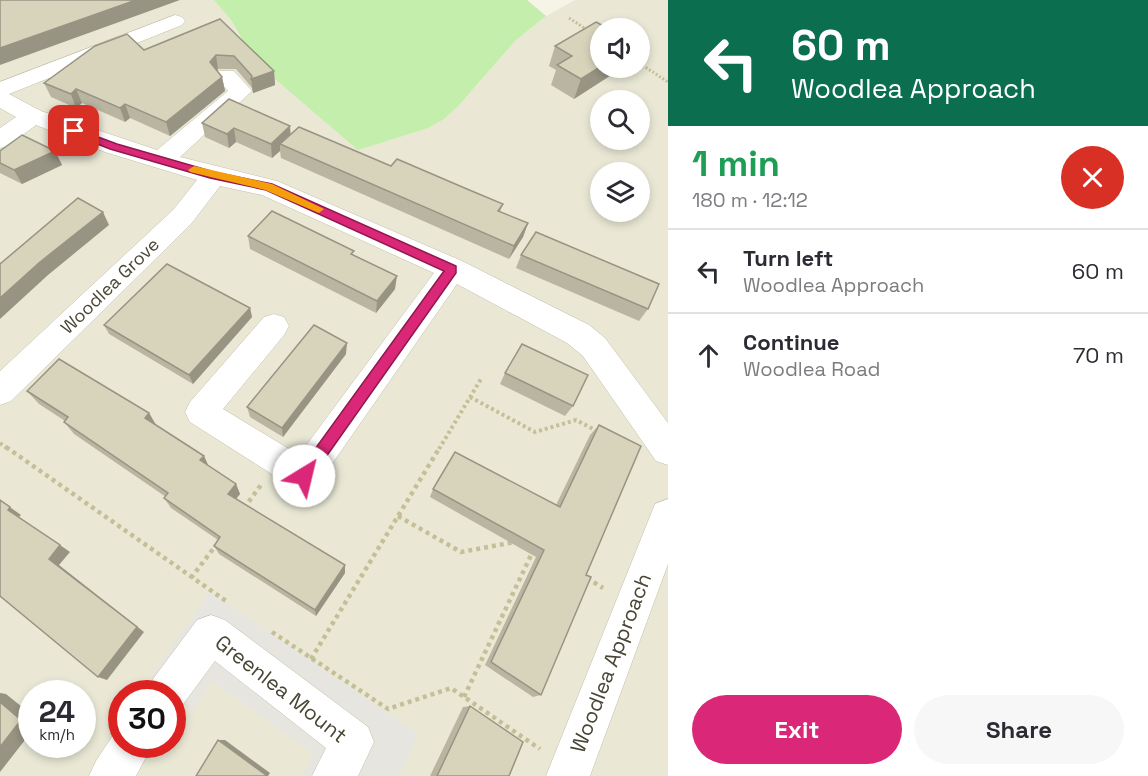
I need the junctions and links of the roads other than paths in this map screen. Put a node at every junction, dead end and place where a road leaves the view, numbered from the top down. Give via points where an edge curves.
1 (175, 21) dead end
2 (226, 76) dead end
3 (0, 90) edge
4 (0, 99) edge
5 (33, 116) junction
6 (0, 140) edge
7 (161, 160) junction
8 (214, 176) junction
9 (452, 269) junction
10 (274, 326) dead end
11 (0, 391) edge
12 (668, 450) edge
13 (668, 516) edge
14 (176, 680) edge
15 (123, 758) edge
16 (569, 773) edge
17 (111, 776) edge
18 (334, 776) edge

1 - 3 street
2 - 7 street via 242,91
4 - 5 street
5 - 6 street
5 - 7 street
7 - 8 street
8 - 9 street via 268,187
8 - 11 street, Woodlea Grove via 182,217
9 - 10 street via 292,468 201,412
9 - 12 street via 578,334 594,347
13 - 16 street, Woodlea Approach
14 - 18 street, Greenlea Mount via 210,634 352,742
15 - 17 street

